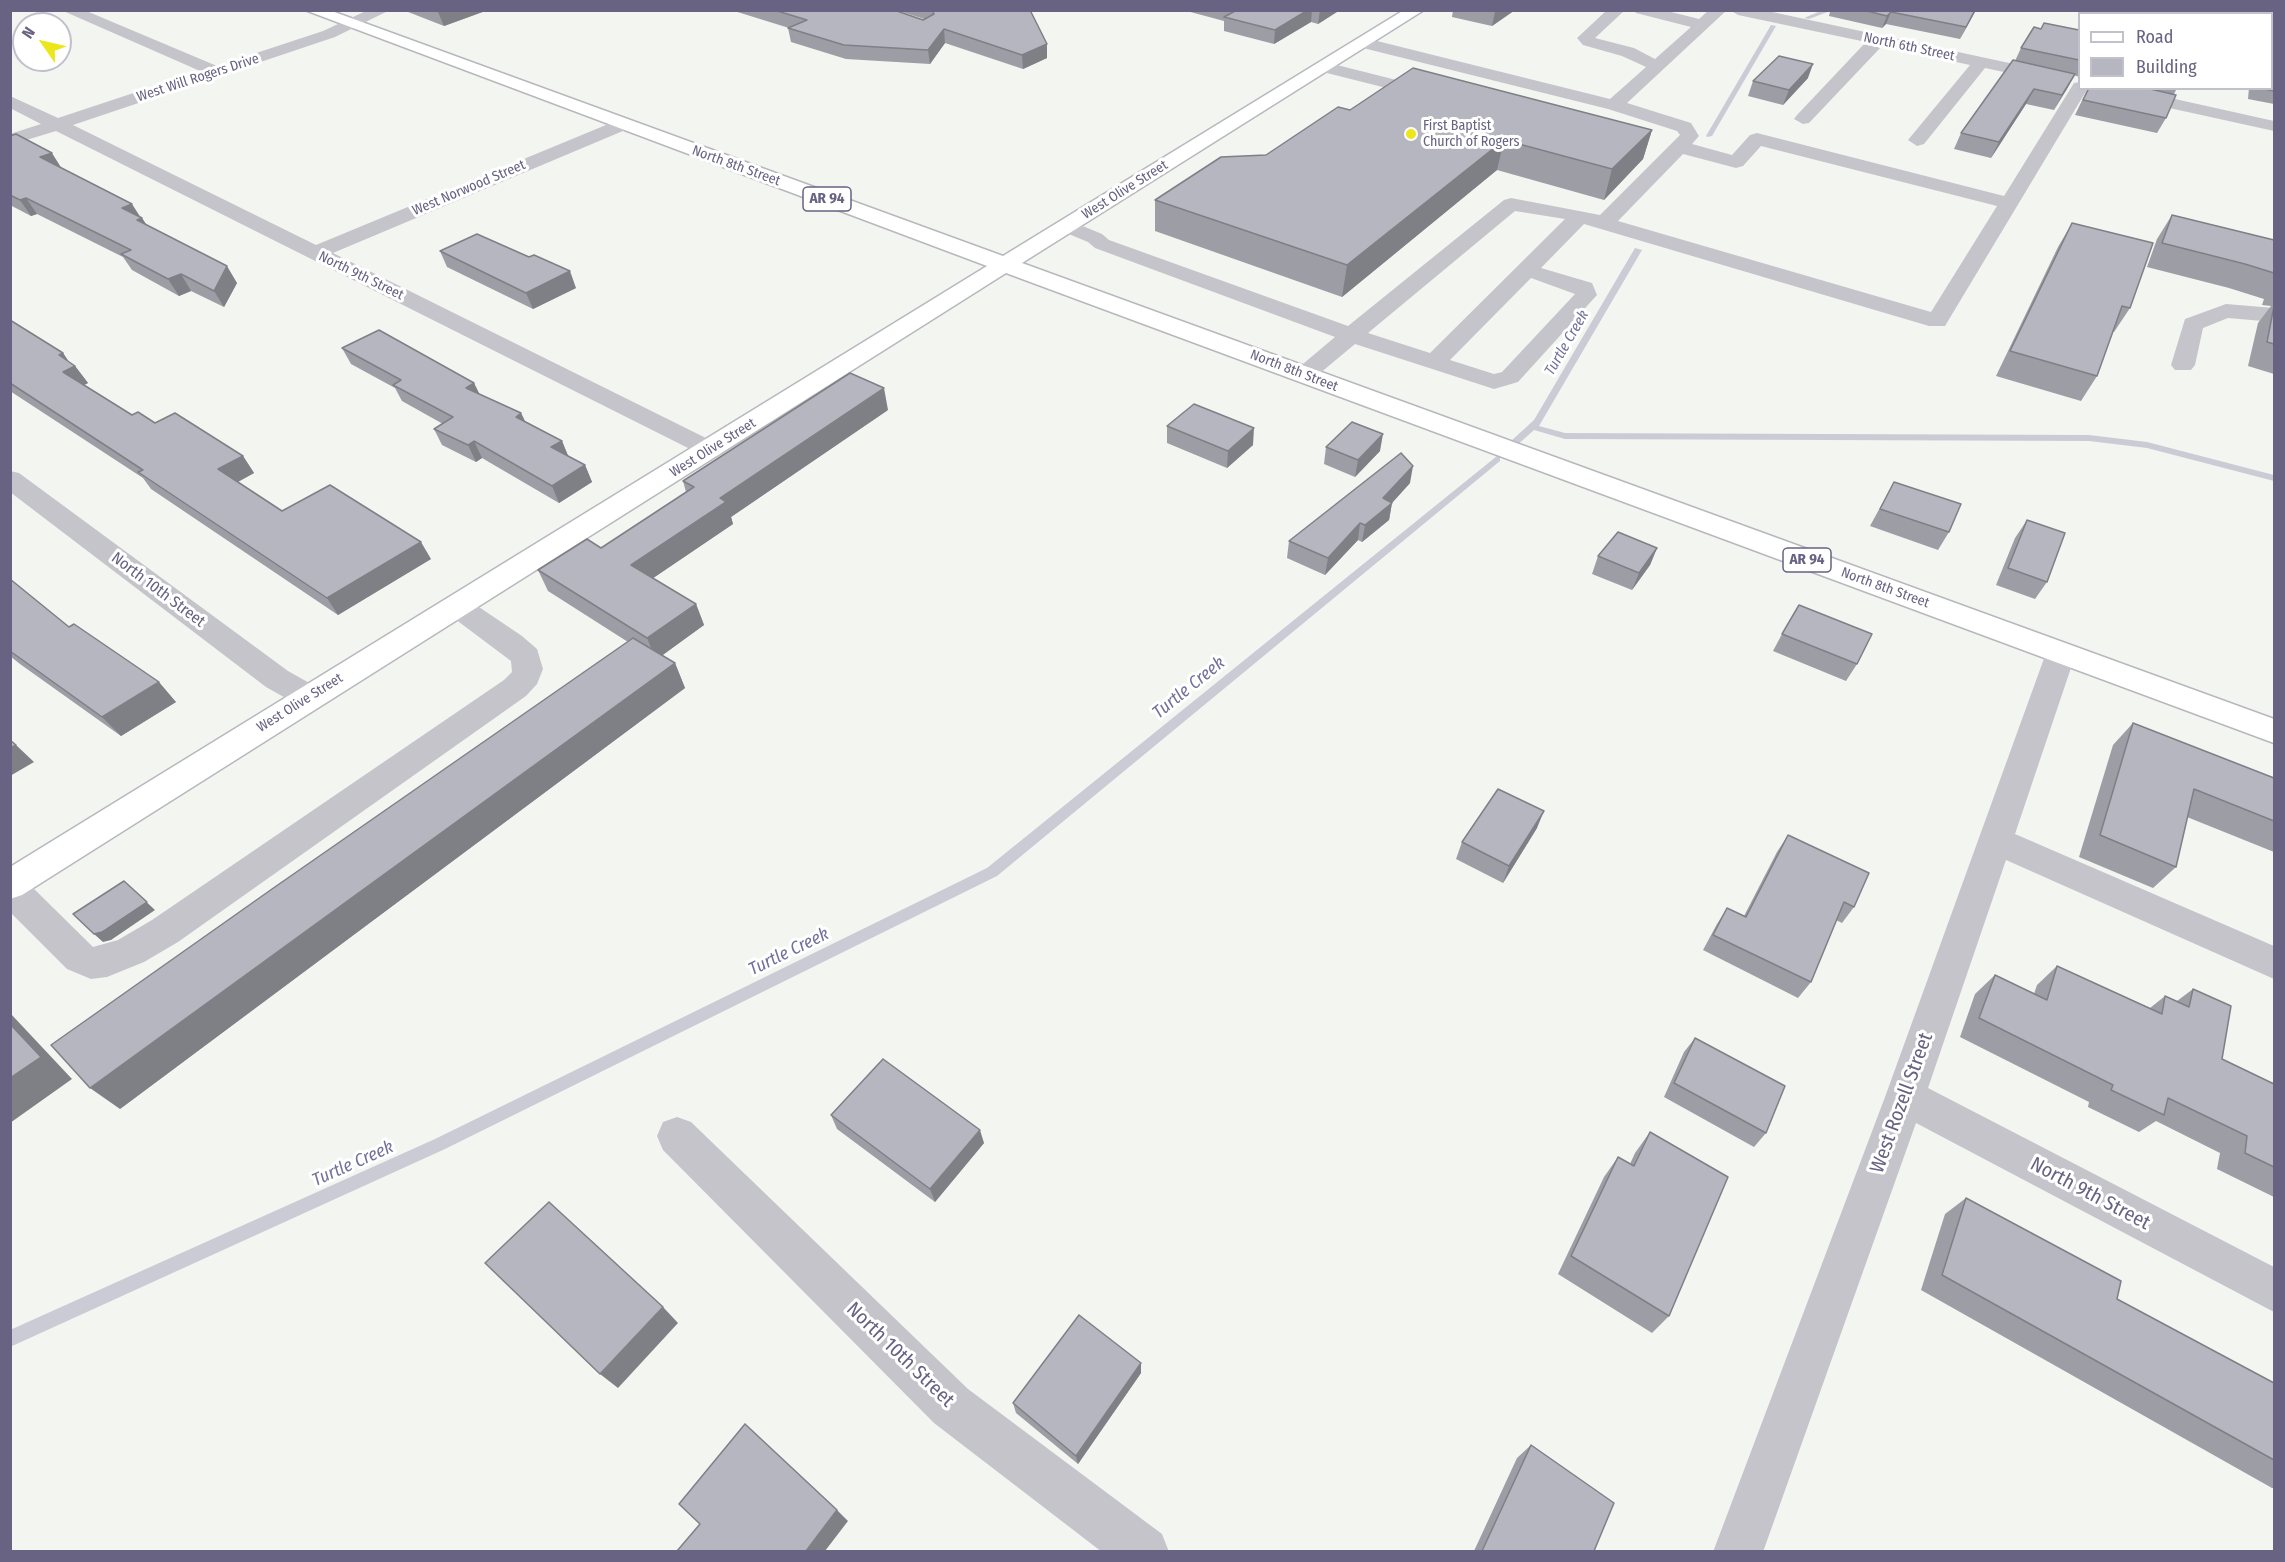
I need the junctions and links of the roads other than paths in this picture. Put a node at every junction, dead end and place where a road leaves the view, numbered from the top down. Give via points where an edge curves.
1 (69, 10) edge
2 (313, 10) edge
3 (382, 10) edge
4 (1416, 10) edge
5 (1617, 10) edge
6 (1642, 10) edge
7 (1719, 10) edge
8 (1738, 10) edge
9 (1670, 17) junction
10 (353, 25) junction
11 (1702, 25) junction
12 (1878, 40) junction
13 (1365, 43) junction
14 (1628, 52) junction
15 (1982, 62) junction
16 (1656, 66) junction
17 (1325, 67) junction
18 (217, 72) junction
19 (2076, 81) edge
20 (2114, 91) edge
21 (1446, 98) edge
22 (10, 101) edge
23 (1614, 105) junction
24 (1803, 118) dead end
25 (59, 124) junction
26 (624, 124) junction
27 (2274, 126) edge
28 (10, 140) edge
29 (1917, 140) dead end
30 (1649, 151) edge
31 (1676, 152) junction
32 (2008, 203) junction
33 (1580, 216) junction
34 (1604, 223) junction
35 (1066, 226) junction
36 (315, 253) junction
37 (1004, 264) junction
38 (1527, 270) junction
39 (2274, 315) edge
40 (1351, 335) junction
41 (1434, 363) junction
42 (2183, 365) dead end
43 (1305, 374) junction
44 (711, 450) junction
45 (10, 479) edge
46 (457, 606) junction
47 (2061, 653) junction
48 (309, 697) junction
49 (2274, 731) edge
50 (1994, 840) junction
51 (10, 886) edge
52 (2274, 963) edge
53 (1905, 1097) junction
54 (677, 1136) dead end
55 (2274, 1290) edge
56 (1144, 1551) edge
57 (1738, 1551) edge

1 - 18 street
2 - 10 main road, North 8th Street / AR 94
3 - 10 street, West Will Rogers Drive
4 - 13 main road, West Olive Street
5 - 14 street via 1585,39
6 - 9 street
7 - 11 street
8 - 12 street, North 6th Street
9 - 11 street
9 - 14 street
10 - 18 street, West Will Rogers Drive
10 - 26 main road, North 8th Street / AR 94
11 - 16 street
12 - 15 street, North 6th Street
12 - 24 street
13 - 17 main road, West Olive Street
13 - 23 street
14 - 16 street
15 - 19 street, North 6th Street
15 - 29 street
16 - 23 street
17 - 21 street
17 - 35 main road, West Olive Street
18 - 25 street, West Will Rogers Drive
19 - 32 street
20 - 27 street
22 - 25 street, North 9th Street
23 - 31 street via 1684,127 1690,136
25 - 28 street, West Will Rogers Drive
25 - 36 street, North 9th Street
26 - 36 street, West Norwood Street
26 - 37 main road, North 8th Street / AR 94
30 - 31 street
31 - 32 street via 1736,162 1757,139
31 - 34 street
32 - 34 street via 1937,321
33 - 34 street
33 - 38 street
33 - 40 street via 1511,204
35 - 37 main road, West Olive Street
35 - 40 street via 1102,244
36 - 44 street, North 9th Street
37 - 43 main road, North 8th Street / AR 94
37 - 44 main road, West Olive Street
38 - 41 street
38 - 41 street via 1584,288 1586,296 1510,377 1494,382
39 - 42 street via 2226,311 2193,324
40 - 41 street
40 - 43 street
43 - 47 main road, North 8th Street / AR 94
44 - 46 main road, West Olive Street
45 - 48 street, North 10th Street via 277,679
46 - 48 main road, West Olive Street
46 - 51 street via 526,657 526,676 515,688 165,931 131,951 91,963 80,958
47 - 49 main road, North 8th Street / AR 94
47 - 50 street, West Rozell Street
48 - 51 main road, West Olive Street
50 - 52 street
50 - 53 street, West Rozell Street
53 - 55 street, North 9th Street
53 - 57 street, West Rozell Street
54 - 56 street, North 10th Street via 951,1406

